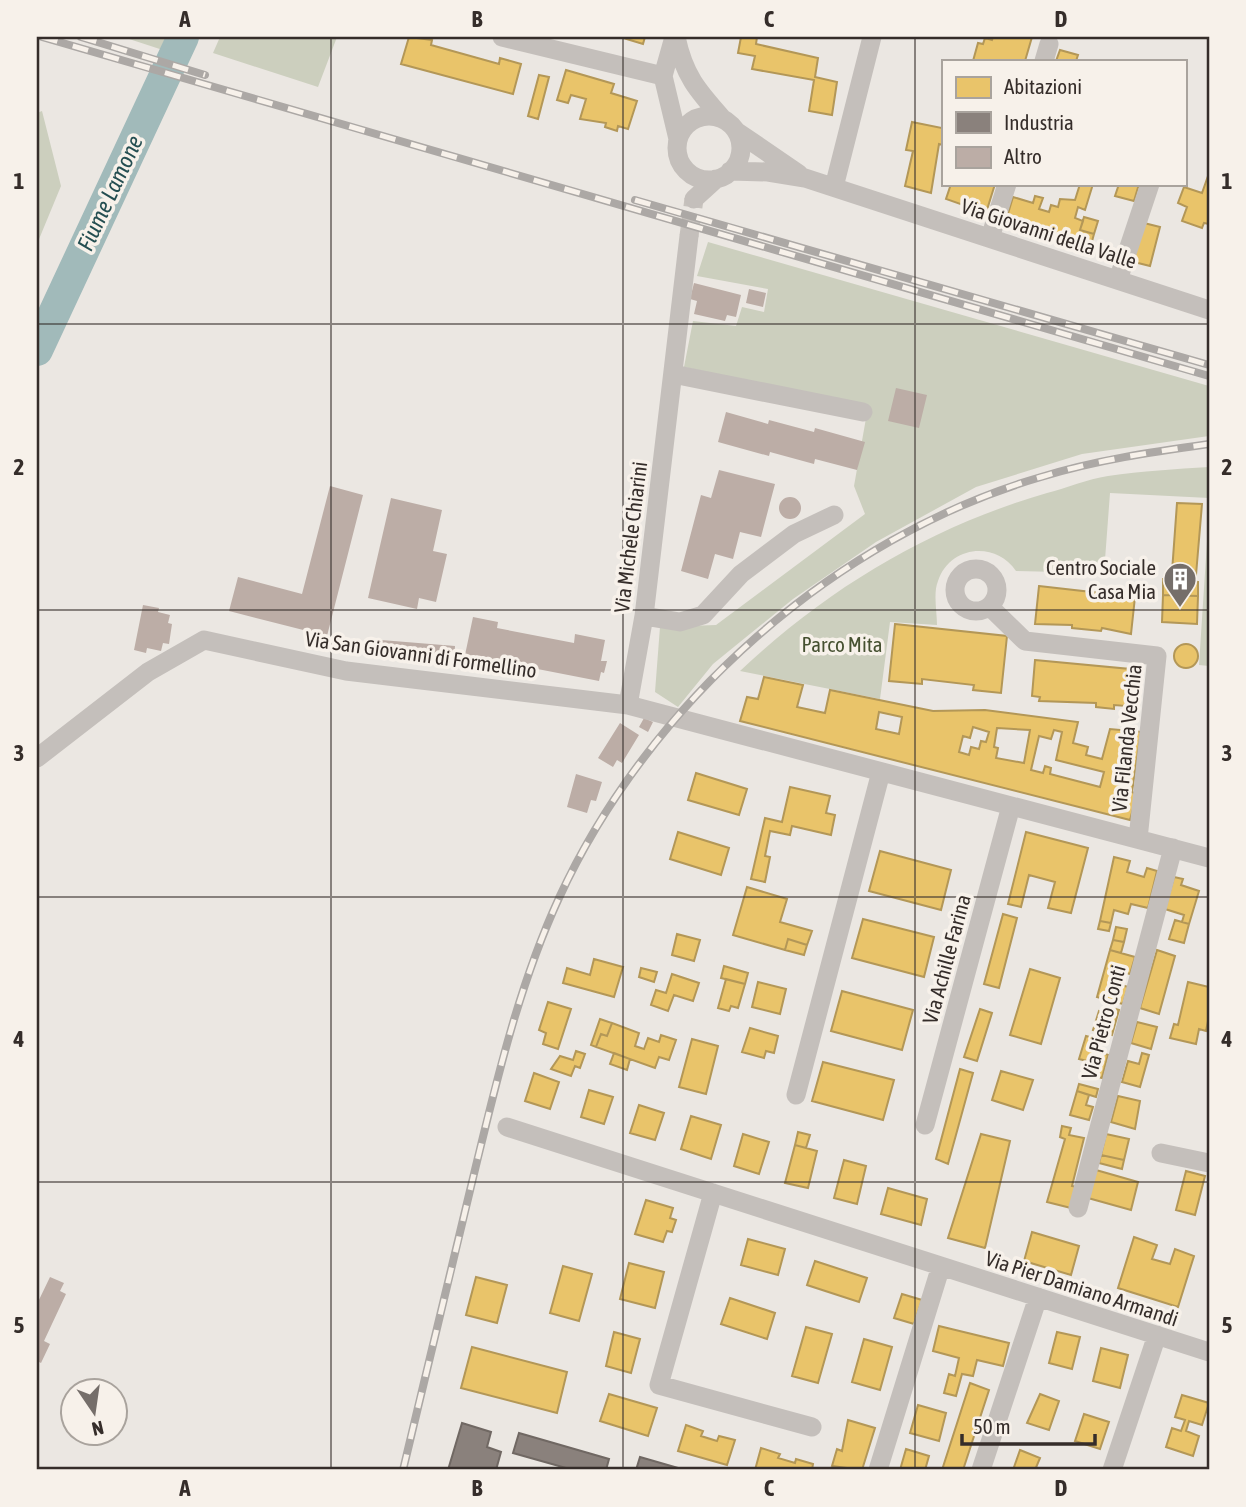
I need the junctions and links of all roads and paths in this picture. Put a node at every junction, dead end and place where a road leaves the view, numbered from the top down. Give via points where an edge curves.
1 (502, 37) edge
2 (675, 37) edge
3 (872, 37) edge
4 (525, 40) edge
5 (663, 76) junction
6 (729, 125) junction
7 (678, 139) junction
8 (690, 174) junction
9 (723, 175) junction
10 (806, 178) junction
11 (1006, 186) edge
12 (1149, 186) edge
13 (834, 187) junction
14 (689, 236) tunnel mouth
15 (990, 238) junction
16 (1118, 280) junction
17 (1209, 310) edge
18 (673, 374) junction
19 (863, 412) dead end
20 (834, 515) dead end
21 (990, 607) dead end
22 (644, 616) junction
23 (628, 705) junction
24 (37, 758) edge
25 (881, 772) junction
26 (1011, 806) junction
27 (1138, 839) junction
28 (1173, 848) junction
29 (1209, 858) edge
30 (796, 1095) dead end
31 (925, 1125) dead end
32 (507, 1127) dead end
33 (1161, 1153) dead end
34 (1209, 1163) edge
35 (713, 1193) junction
36 (1078, 1208) dead end
37 (941, 1266) junction
38 (1038, 1297) junction
39 (1157, 1335) junction
40 (1209, 1352) edge
41 (812, 1427) dead end
42 (878, 1470) edge
43 (981, 1470) edge
44 (1112, 1470) edge

1 - 4 street
2 - 5 street
2 - 6 street via 682,67
3 - 13 street
4 - 5 street
5 - 7 street
6 - 7 street via 700,117 682,129
6 - 9 street via 740,152
6 - 10 street, Via Giovanni della Valle
7 - 8 street via 678,159
8 - 9 street
8 - 9 street via 694,199
9 - 10 street, Via Giovanni della Valle via 768,172
10 - 13 street, Via Giovanni della Valle
11 - 15 street
12 - 16 street
13 - 15 street, Via Giovanni della Valle
14 - 18 street, Via Michele Chiarini
15 - 16 street, Via Giovanni della Valle
16 - 17 street, Via Giovanni della Valle
18 - 19 street
18 - 22 street, Via Michele Chiarini
20 - 22 street via 794,534 752,566 703,615 680,622
21 - 27 street, Via Filanda Vecchia via 1025,640 1157,656
22 - 23 street, Via Michele Chiarini
23 - 24 street, Via San Giovanni di Formellino via 346,671 204,640 148,672
23 - 25 street, Via Filanda Vecchia
25 - 26 street, Via Filanda Vecchia
25 - 30 street
26 - 27 street, Via Filanda Vecchia
26 - 31 street, Via Achille Farina
27 - 28 street, Via Filanda Vecchia
28 - 29 street, Via Filanda Vecchia
28 - 36 street, Via Pietro Conti
32 - 35 street, Via Pier Damiano Armandi
33 - 34 street
35 - 37 street, Via Pier Damiano Armandi
35 - 41 street via 659,1385
37 - 38 street, Via Pier Damiano Armandi
37 - 42 street
38 - 39 street, Via Pier Damiano Armandi
38 - 43 street
39 - 40 street, Via Pier Damiano Armandi
39 - 44 street

